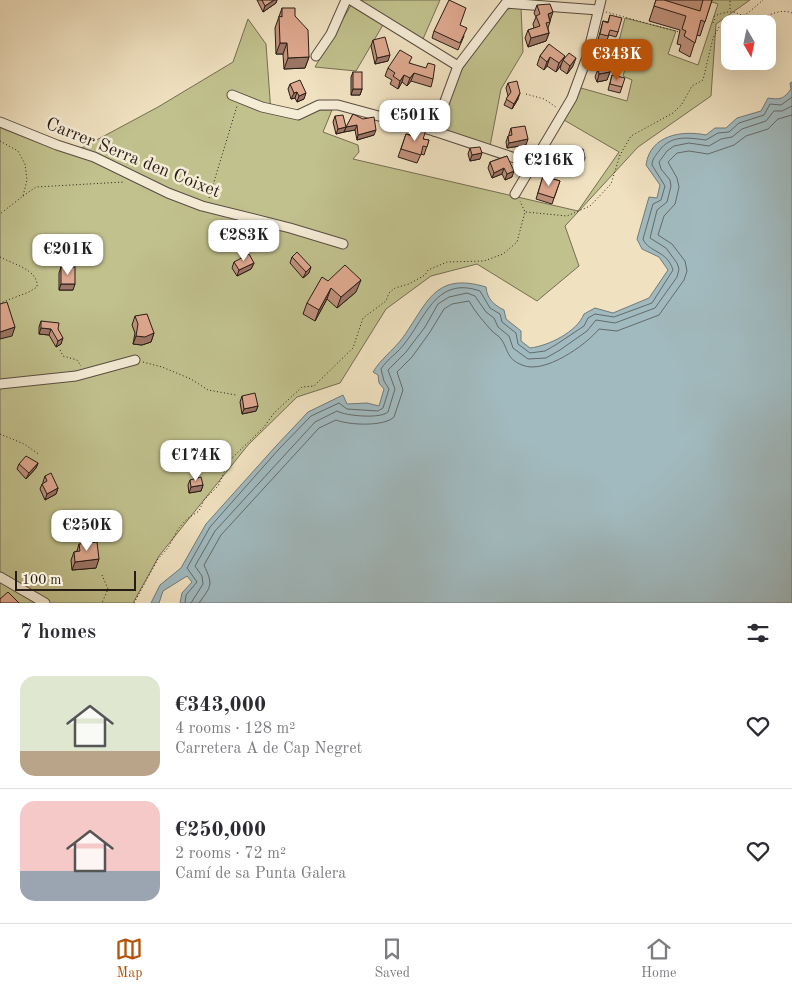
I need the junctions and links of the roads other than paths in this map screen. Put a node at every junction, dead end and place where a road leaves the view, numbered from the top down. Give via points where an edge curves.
1 (346, 0) edge
2 (351, 0) edge
3 (601, 0) edge
4 (598, 10) junction
5 (316, 56) dead end
6 (458, 66) junction
7 (232, 95) road end
8 (0, 122) edge
9 (434, 130) junction
10 (534, 164) junction
11 (515, 194) road end
12 (343, 244) dead end
13 (134, 360) road end
14 (0, 384) edge
15 (0, 577) edge
16 (45, 603) edge

1 - 5 street via 331,34
2 - 6 street
3 - 4 street
4 - 6 street via 506,3
4 - 10 street via 572,98
6 - 9 street
7 - 9 street via 262,107 298,115 319,105 338,105
8 - 12 street, Carrer Serra den Coixet via 94,157 202,206
9 - 10 street
10 - 11 street
13 - 14 street via 85,373
15 - 16 street

